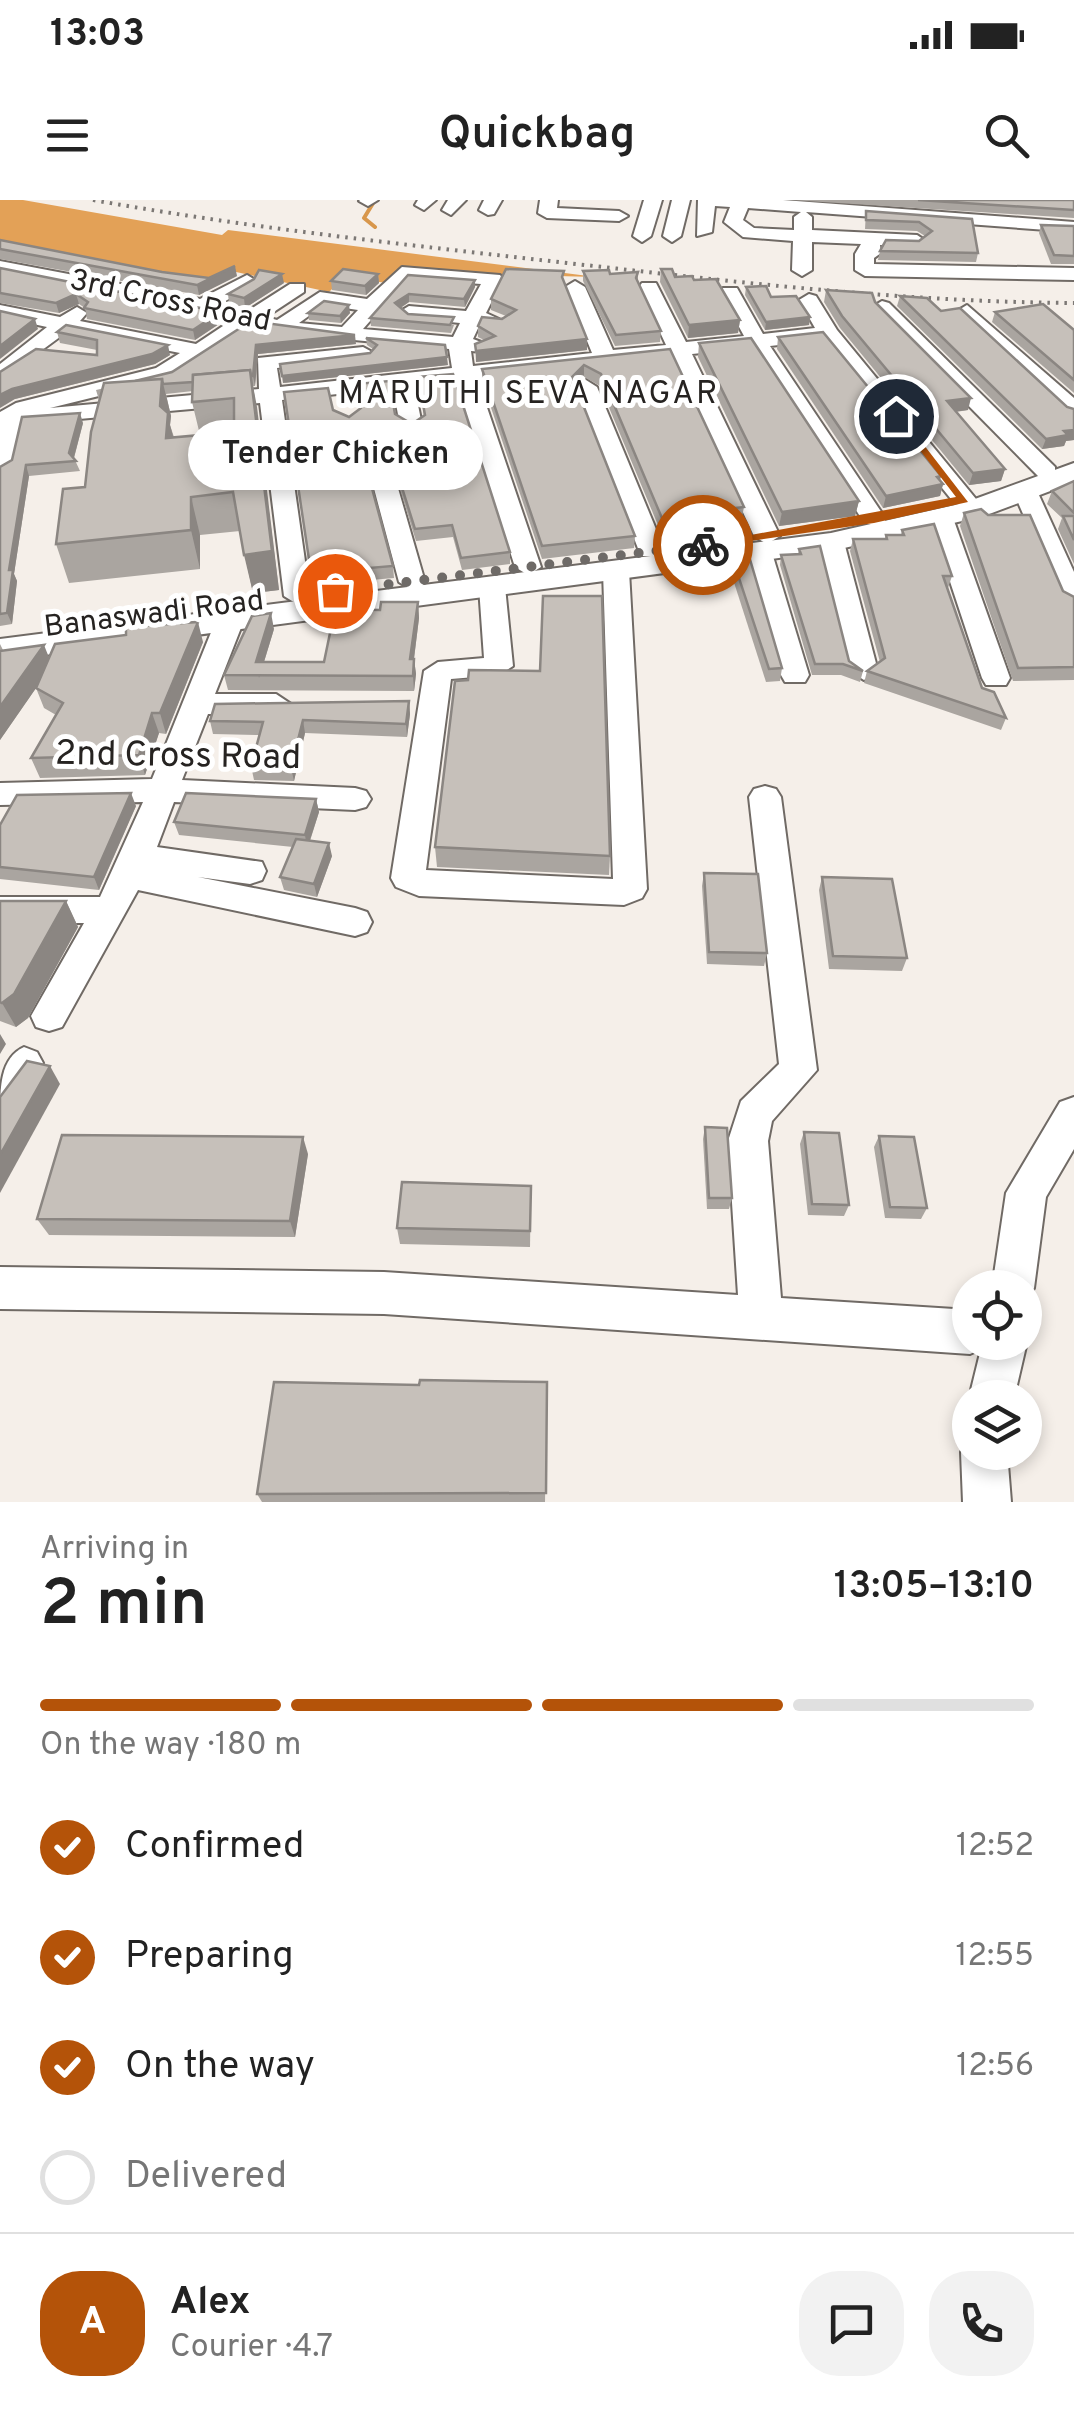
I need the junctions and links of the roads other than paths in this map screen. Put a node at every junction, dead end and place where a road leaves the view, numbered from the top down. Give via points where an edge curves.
1 (549, 200) edge
2 (653, 200) edge
3 (682, 200) edge
4 (709, 200) edge
5 (742, 201) edge
6 (1022, 203) edge
7 (851, 206) edge
8 (916, 208) edge
9 (619, 216) dead end
10 (803, 222) junction
11 (1074, 227) edge
12 (702, 232) dead end
13 (642, 236) dead end
14 (672, 236) dead end
15 (862, 238) junction
16 (987, 240) edge
17 (916, 241) junction
18 (1042, 249) junction
19 (0, 267) edge
20 (802, 270) dead end
21 (918, 271) junction
22 (1074, 274) edge
23 (247, 280) edge
24 (430, 283) edge
25 (490, 284) junction
26 (106, 287) junction
27 (576, 287) dead end
28 (649, 287) dead end
29 (296, 288) dead end
30 (730, 292) dead end
31 (809, 300) dead end
32 (203, 306) junction
33 (371, 306) junction
34 (882, 307) edge
35 (967, 310) edge
36 (0, 311) edge
37 (409, 312) edge
38 (250, 318) junction
39 (472, 318) junction
40 (503, 320) edge
41 (67, 322) junction
42 (280, 326) junction
43 (828, 333) junction
44 (346, 334) junction
45 (152, 338) junction
46 (756, 340) junction
47 (471, 345) junction
48 (678, 347) junction
49 (201, 350) junction
50 (0, 352) edge
51 (29, 352) junction
52 (363, 353) edge
53 (71, 355) edge
54 (604, 355) junction
55 (464, 373) junction
56 (0, 375) edge
57 (402, 380) junction
58 (341, 386) junction
59 (586, 387) dead end
60 (270, 394) junction
61 (58, 396) junction
62 (187, 404) junction
63 (1074, 410) edge
64 (348, 418) edge
65 (6, 419) edge
66 (411, 426) edge
67 (186, 430) dead end
68 (278, 455) junction
69 (0, 470) edge
70 (1055, 474) edge
71 (952, 509) junction
72 (874, 519) junction
73 (831, 542) junction
74 (764, 545) junction
75 (652, 551) junction
76 (528, 568) junction
77 (616, 571) junction
78 (412, 582) junction
79 (492, 587) junction
80 (297, 596) junction
81 (1074, 602) edge
82 (230, 613) junction
83 (0, 635) edge
84 (0, 650) edge
85 (864, 670) edge
86 (795, 675) dead end
87 (996, 678) dead end
88 (312, 703) edge
89 (195, 704) junction
90 (160, 790) junction
91 (0, 794) edge
92 (765, 798) dead end
93 (355, 799) dead end
94 (132, 866) junction
95 (250, 871) dead end
96 (0, 910) edge
97 (112, 910) junction
98 (355, 922) dead end
99 (49, 1016) dead end
100 (1074, 1114) edge
101 (1015, 1270) edge
102 (0, 1288) edge
103 (761, 1318) junction
104 (952, 1331) edge
105 (985, 1470) edge
106 (987, 1502) edge

1 - 9 street via 547,213
2 - 13 street
3 - 14 street
4 - 5 street
4 - 12 street
5 - 10 street
5 - 10 street via 733,222 750,234
6 - 18 street
7 - 8 street
7 - 10 street
8 - 16 street
8 - 17 street
10 - 15 street
10 - 20 street
11 - 18 street
15 - 17 street
15 - 21 street via 872,252 864,254 864,270
16 - 18 street
16 - 18 street
16 - 21 street
17 - 21 street
18 - 22 street
19 - 26 street, 3rd Cross Road
23 - 32 street
24 - 25 street
25 - 33 street via 402,273
25 - 39 street
26 - 32 street, 3rd Cross Road
26 - 41 street
27 - 54 street
28 - 48 street
29 - 38 street
30 - 46 street
31 - 43 street
32 - 38 street, 3rd Cross Road
33 - 42 street via 320,298
33 - 44 street
34 - 70 street
35 - 63 street
36 - 41 street
37 - 39 street
38 - 42 street, 3rd Cross Road
38 - 49 street
39 - 40 street
39 - 47 street
41 - 45 street
41 - 51 street
42 - 44 street, 3rd Cross Road
43 - 46 street
43 - 71 street
44 - 47 street, 3rd Cross Road
45 - 49 street
45 - 61 street
46 - 48 street
46 - 72 street
47 - 55 street
48 - 54 street
48 - 74 street
49 - 61 street via 164,374
50 - 51 street
51 - 53 street
51 - 56 street
52 - 60 street via 266,363
54 - 55 street
55 - 57 street
55 - 76 street
57 - 58 street
57 - 66 street
58 - 60 street
58 - 64 street
59 - 75 street
60 - 62 street
60 - 68 street
61 - 65 street
62 - 65 street via 99,420
62 - 67 street
65 - 69 street
68 - 78 street via 372,442
68 - 80 street
70 - 71 main road, Banaswadi Road
70 - 81 street
71 - 72 main road, Banaswadi Road
71 - 73 main road, Banaswadi Road
71 - 87 street
72 - 74 main road, Banaswadi Road
73 - 74 main road, Banaswadi Road
73 - 85 street
74 - 75 main road, Banaswadi Road
74 - 77 main road, Banaswadi Road
74 - 86 street
75 - 76 main road, Banaswadi Road
76 - 78 main road, Banaswadi Road
77 - 79 main road, Banaswadi Road
77 - 79 street via 630,889 624,892 408,878 438,671 499,666
78 - 80 main road, Banaswadi Road
79 - 82 main road, Banaswadi Road
80 - 82 main road, Banaswadi Road
82 - 83 main road, Banaswadi Road
82 - 84 main road, Banaswadi Road
82 - 89 street
88 - 89 street
89 - 90 street
90 - 91 street, 2nd Cross Road
90 - 93 street, 2nd Cross Road
90 - 94 street
92 - 103 street via 798,1070 755,1113 748,1141
94 - 95 street
94 - 97 street
94 - 98 street
96 - 97 street
97 - 99 street
100 - 101 street via 1026,1192
102 - 103 street via 384,1293
103 - 104 street
105 - 106 street

